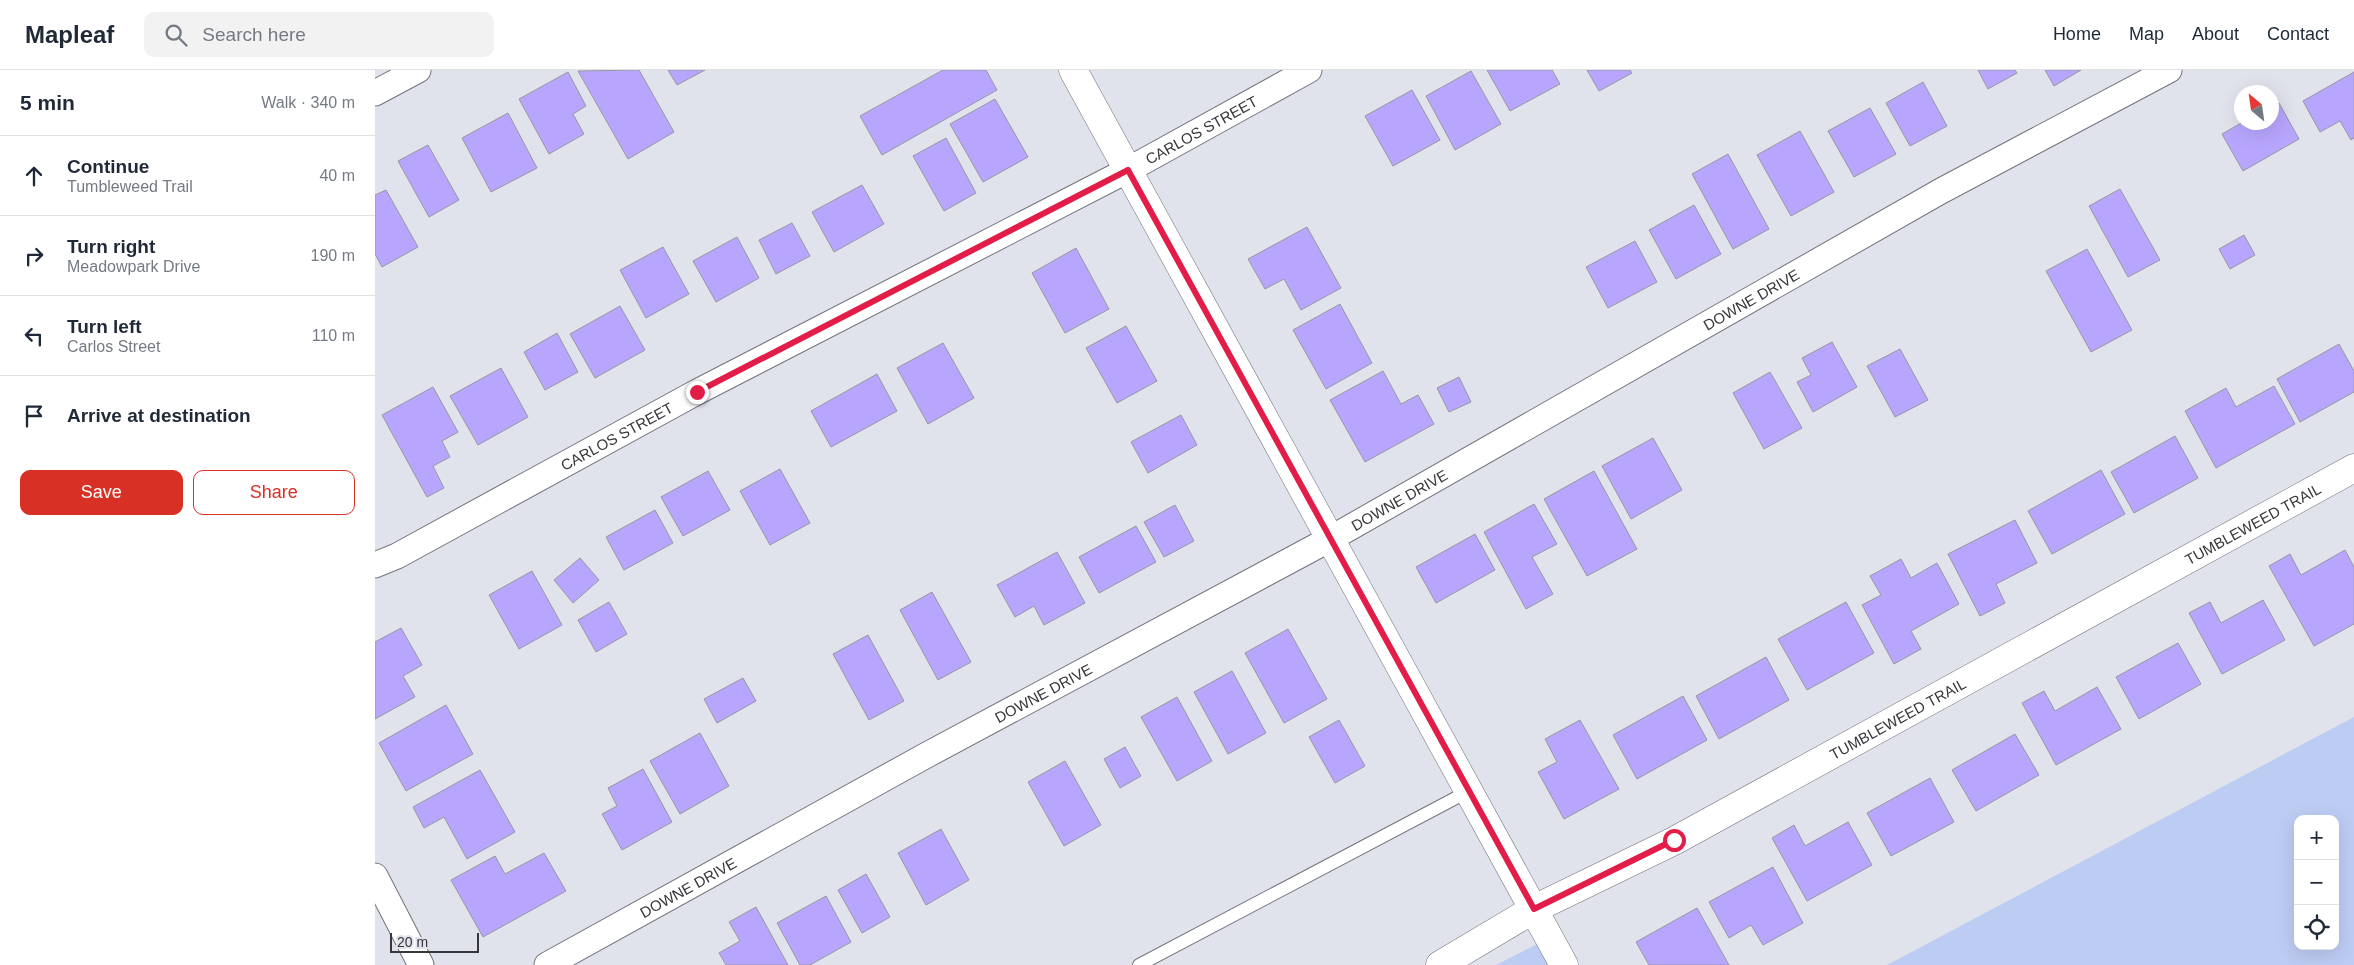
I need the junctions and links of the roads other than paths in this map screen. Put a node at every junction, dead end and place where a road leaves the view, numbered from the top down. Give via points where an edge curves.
1 (418, 70) edge
2 (1073, 70) edge
3 (1309, 70) edge
4 (2169, 70) edge
5 (375, 93) edge
6 (1128, 170) junction
7 (2354, 468) edge
8 (1330, 540) junction
9 (375, 564) edge
10 (1469, 791) junction
11 (375, 876) edge
12 (1534, 909) junction
13 (421, 965) edge
14 (547, 965) edge
15 (1139, 965) edge
16 (1440, 965) edge
17 (1564, 965) edge

1 - 5 street
2 - 6 street
3 - 6 street, CARLOS STREET
4 - 8 street, DOWNE DRIVE via 1941,191
6 - 8 street
6 - 9 street, CARLOS STREET via 697,392 397,556
7 - 12 street, TUMBLEWEED TRAIL via 1674,840
8 - 10 street
8 - 14 street, DOWNE DRIVE via 925,756
10 - 12 street
10 - 15 lane
11 - 13 street
12 - 16 street, TUMBLEWEED TRAIL
12 - 17 street

